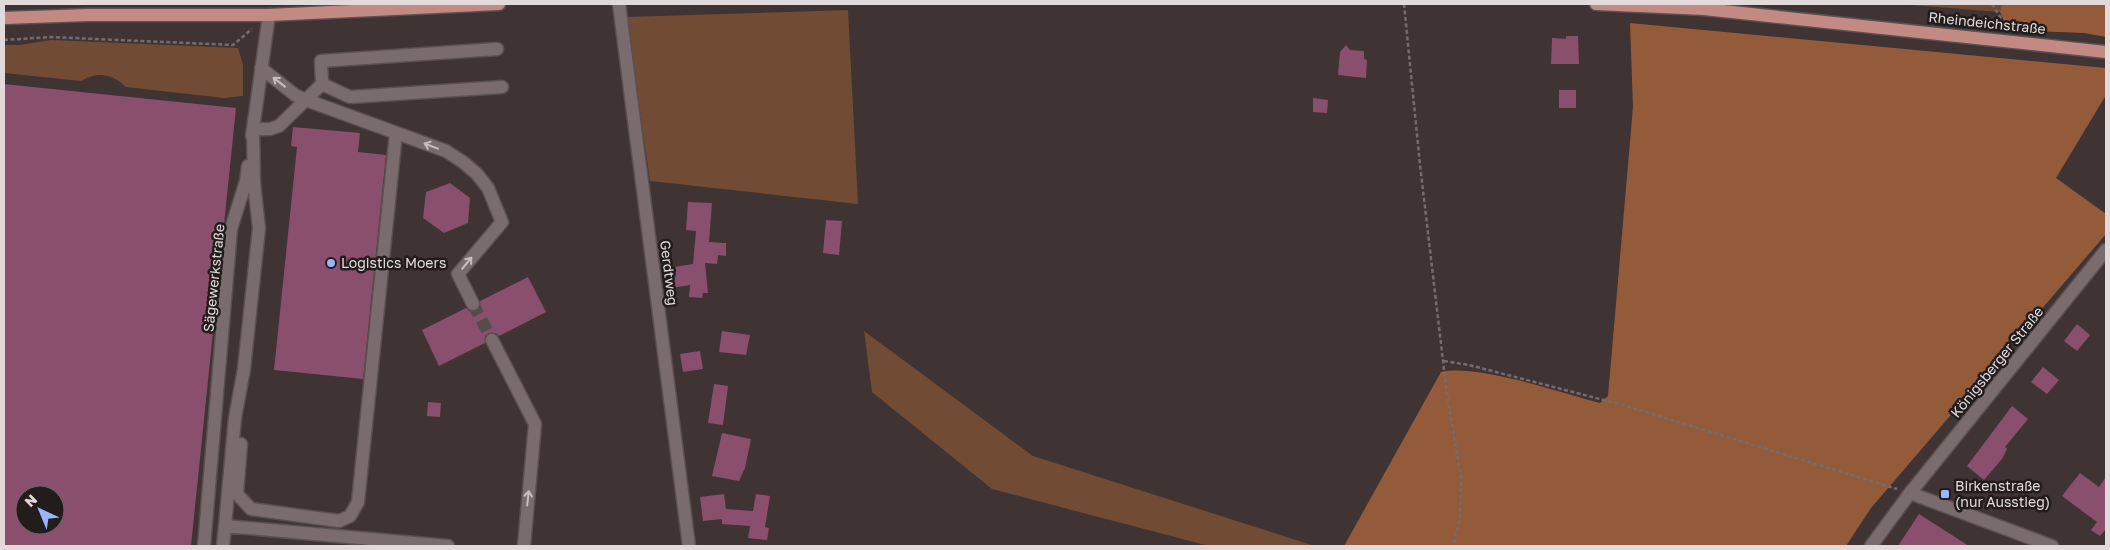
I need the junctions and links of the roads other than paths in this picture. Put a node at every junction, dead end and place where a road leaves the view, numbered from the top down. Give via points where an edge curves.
1 (498, 4) edge
2 (619, 4) edge
3 (1596, 4) edge
4 (269, 15) junction
5 (4, 18) edge
6 (497, 48) dead end
7 (2106, 52) edge
8 (261, 68) junction
9 (322, 84) junction
10 (502, 87) dead end
11 (306, 100) junction
12 (253, 129) junction
13 (396, 133) junction
14 (2106, 250) edge
15 (473, 304) tunnel mouth
16 (492, 340) tunnel mouth
17 (244, 369) junction
18 (1910, 493) junction
19 (225, 526) junction
20 (204, 546) edge
21 (223, 546) edge
22 (448, 546) edge
23 (524, 546) edge
24 (689, 546) edge
25 (1872, 546) edge
26 (2049, 546) edge

1 - 4 main road
2 - 24 street, Gerdtweg
3 - 7 main road, Rheindeichstraße via 1704,9
4 - 5 main road
4 - 8 street, Sägewerkstraße
6 - 9 street via 321,61
11 -> 8 street
8 - 12 street, Sägewerkstraße
9 - 10 street via 350,96
9 - 11 street
11 - 12 street via 278,126
11 - 13 street
12 - 17 street via 259,228
12 - 20 street, Sägewerkstraße via 246,182 231,229
15 -> 13 street via 458,274 502,222 488,188 463,162
13 - 17 street via 358,502 350,516 339,520 251,509 237,494
14 - 18 street, Königsberger Straße
23 -> 16 street via 535,424
17 - 19 street via 235,418
18 - 25 street, Königsberger Straße
18 - 26 street
19 - 21 street
19 - 22 street

